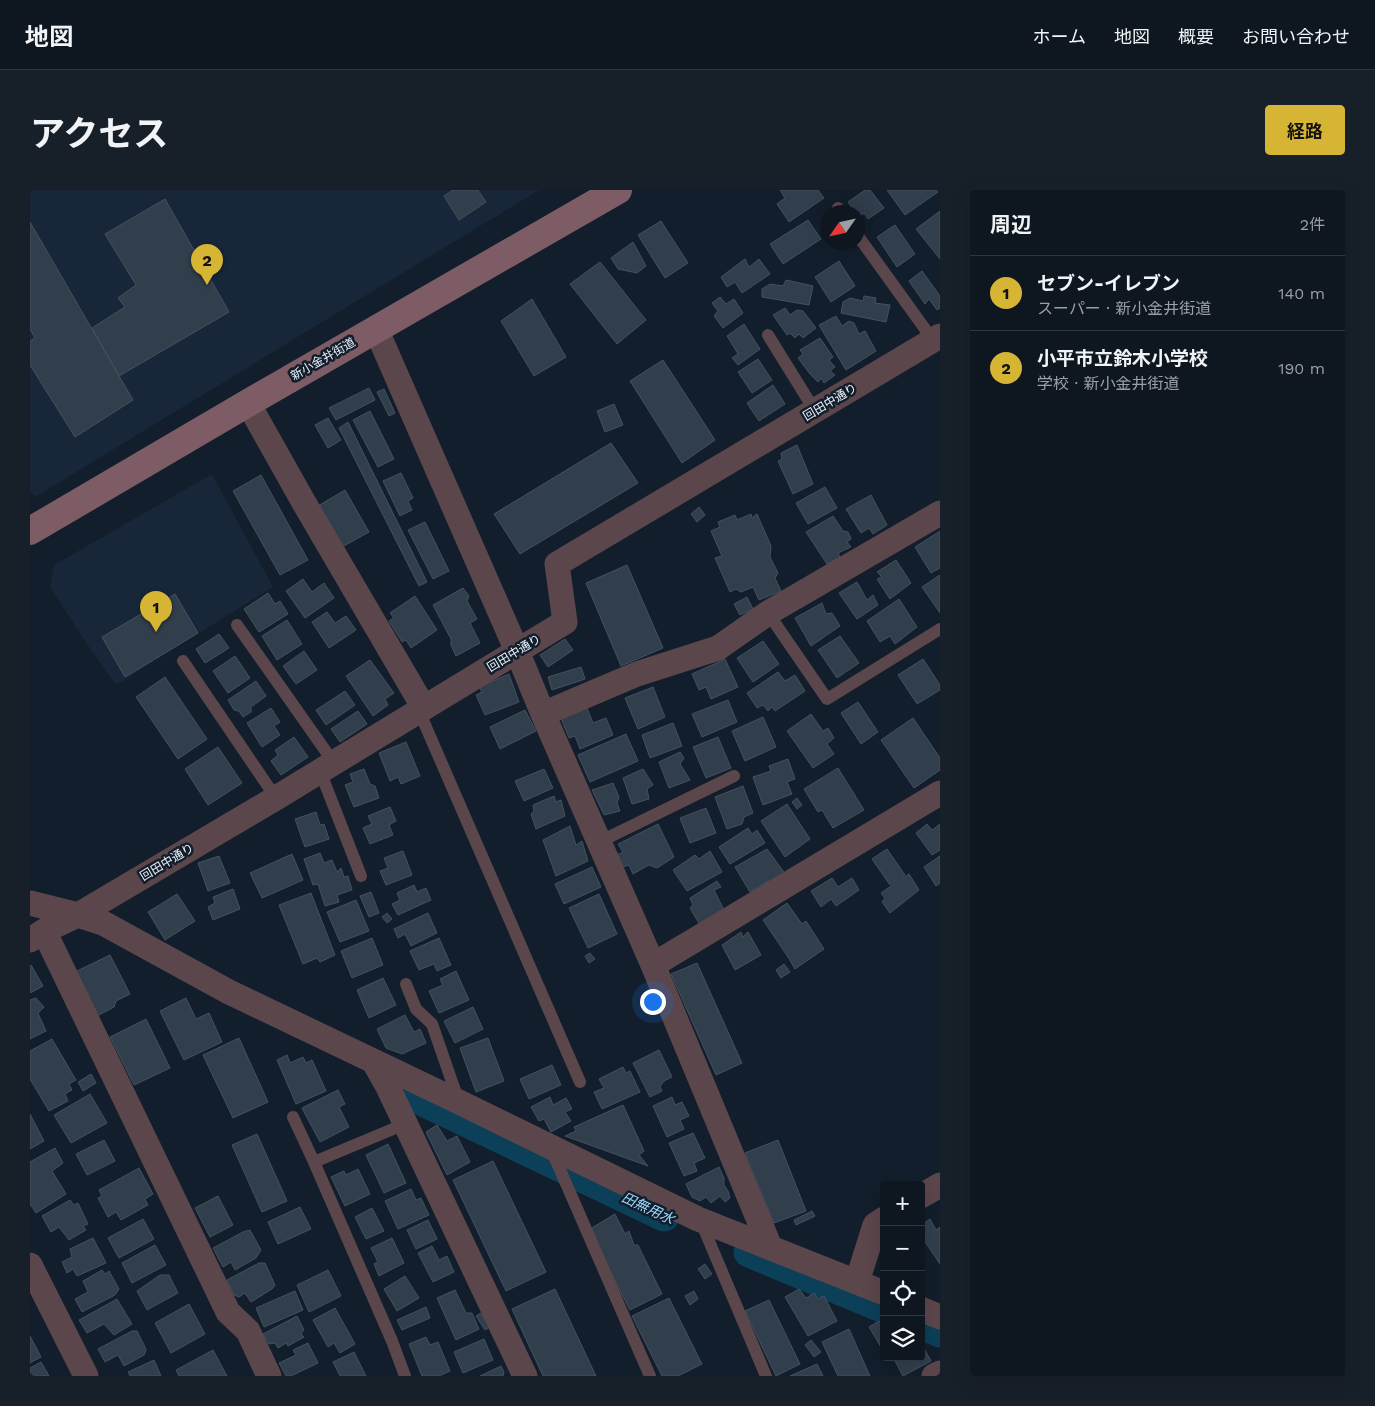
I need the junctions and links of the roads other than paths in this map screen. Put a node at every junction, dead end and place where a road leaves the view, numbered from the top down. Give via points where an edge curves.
1 (618, 190) edge
2 (865, 245) edge
3 (376, 329) junction
4 (768, 335) dead end
5 (936, 338) edge
6 (248, 403) junction
7 (815, 411) junction
8 (940, 513) edge
9 (30, 531) edge
10 (768, 614) junction
11 (237, 625) dead end
12 (940, 628) edge
13 (518, 651) junction
14 (183, 661) dead end
15 (421, 709) junction
16 (543, 714) junction
17 (327, 767) junction
18 (734, 776) dead end
19 (940, 793) edge
20 (276, 798) junction
21 (599, 842) junction
22 (361, 876) dead end
23 (30, 902) edge
24 (78, 915) junction
25 (37, 935) edge
26 (652, 965) junction
27 (406, 984) dead end
28 (374, 1062) junction
29 (580, 1082) dead end
30 (459, 1102) junction
31 (294, 1117) dead end
32 (405, 1124) junction
33 (550, 1148) junction
34 (314, 1162) junction
35 (940, 1185) edge
36 (925, 1194) edge
37 (880, 1222) edge
38 (704, 1227) junction
39 (770, 1247) junction
40 (30, 1265) edge
41 (857, 1282) junction
42 (880, 1291) edge
43 (925, 1311) edge
44 (940, 1317) edge
45 (940, 1373) edge
46 (86, 1376) edge
47 (270, 1376) edge
48 (405, 1376) edge
49 (525, 1376) edge
50 (650, 1376) edge
51 (766, 1376) edge
52 (934, 1376) edge

1 - 3 main road, 新小金井街道
2 - 5 lane
3 - 6 main road, 新小金井街道
3 - 13 street
4 - 7 lane
5 - 7 street, 回田中通り
6 - 9 main road, 新小金井街道
6 - 15 street
7 - 13 street, 回田中通り via 557,564 565,622
8 - 10 street
10 - 12 lane via 826,699
10 - 16 street via 718,648 637,674
11 - 17 lane
13 - 15 street, 回田中通り
13 - 16 street
14 - 20 lane
15 - 17 street, 回田中通り
15 - 29 lane
16 - 21 street
17 - 20 street, 回田中通り
17 - 22 lane
18 - 21 lane
19 - 26 street
20 - 24 street, 回田中通り
21 - 26 street
23 - 24 street
24 - 25 street, 回田中通り
24 - 28 street via 103,923 229,992
25 - 47 street via 228,1312 248,1331
26 - 39 street
27 - 30 lane via 416,1009 432,1024
28 - 30 street
28 - 32 street
30 - 33 street
31 - 34 lane
32 - 34 lane
32 - 49 street
33 - 38 street
33 - 50 lane
34 - 48 lane
35 - 36 street
37 - 41 street via 875,1225
38 - 39 street
38 - 51 lane
39 - 41 street
40 - 46 street
41 - 42 street
43 - 44 street
45 - 52 street

